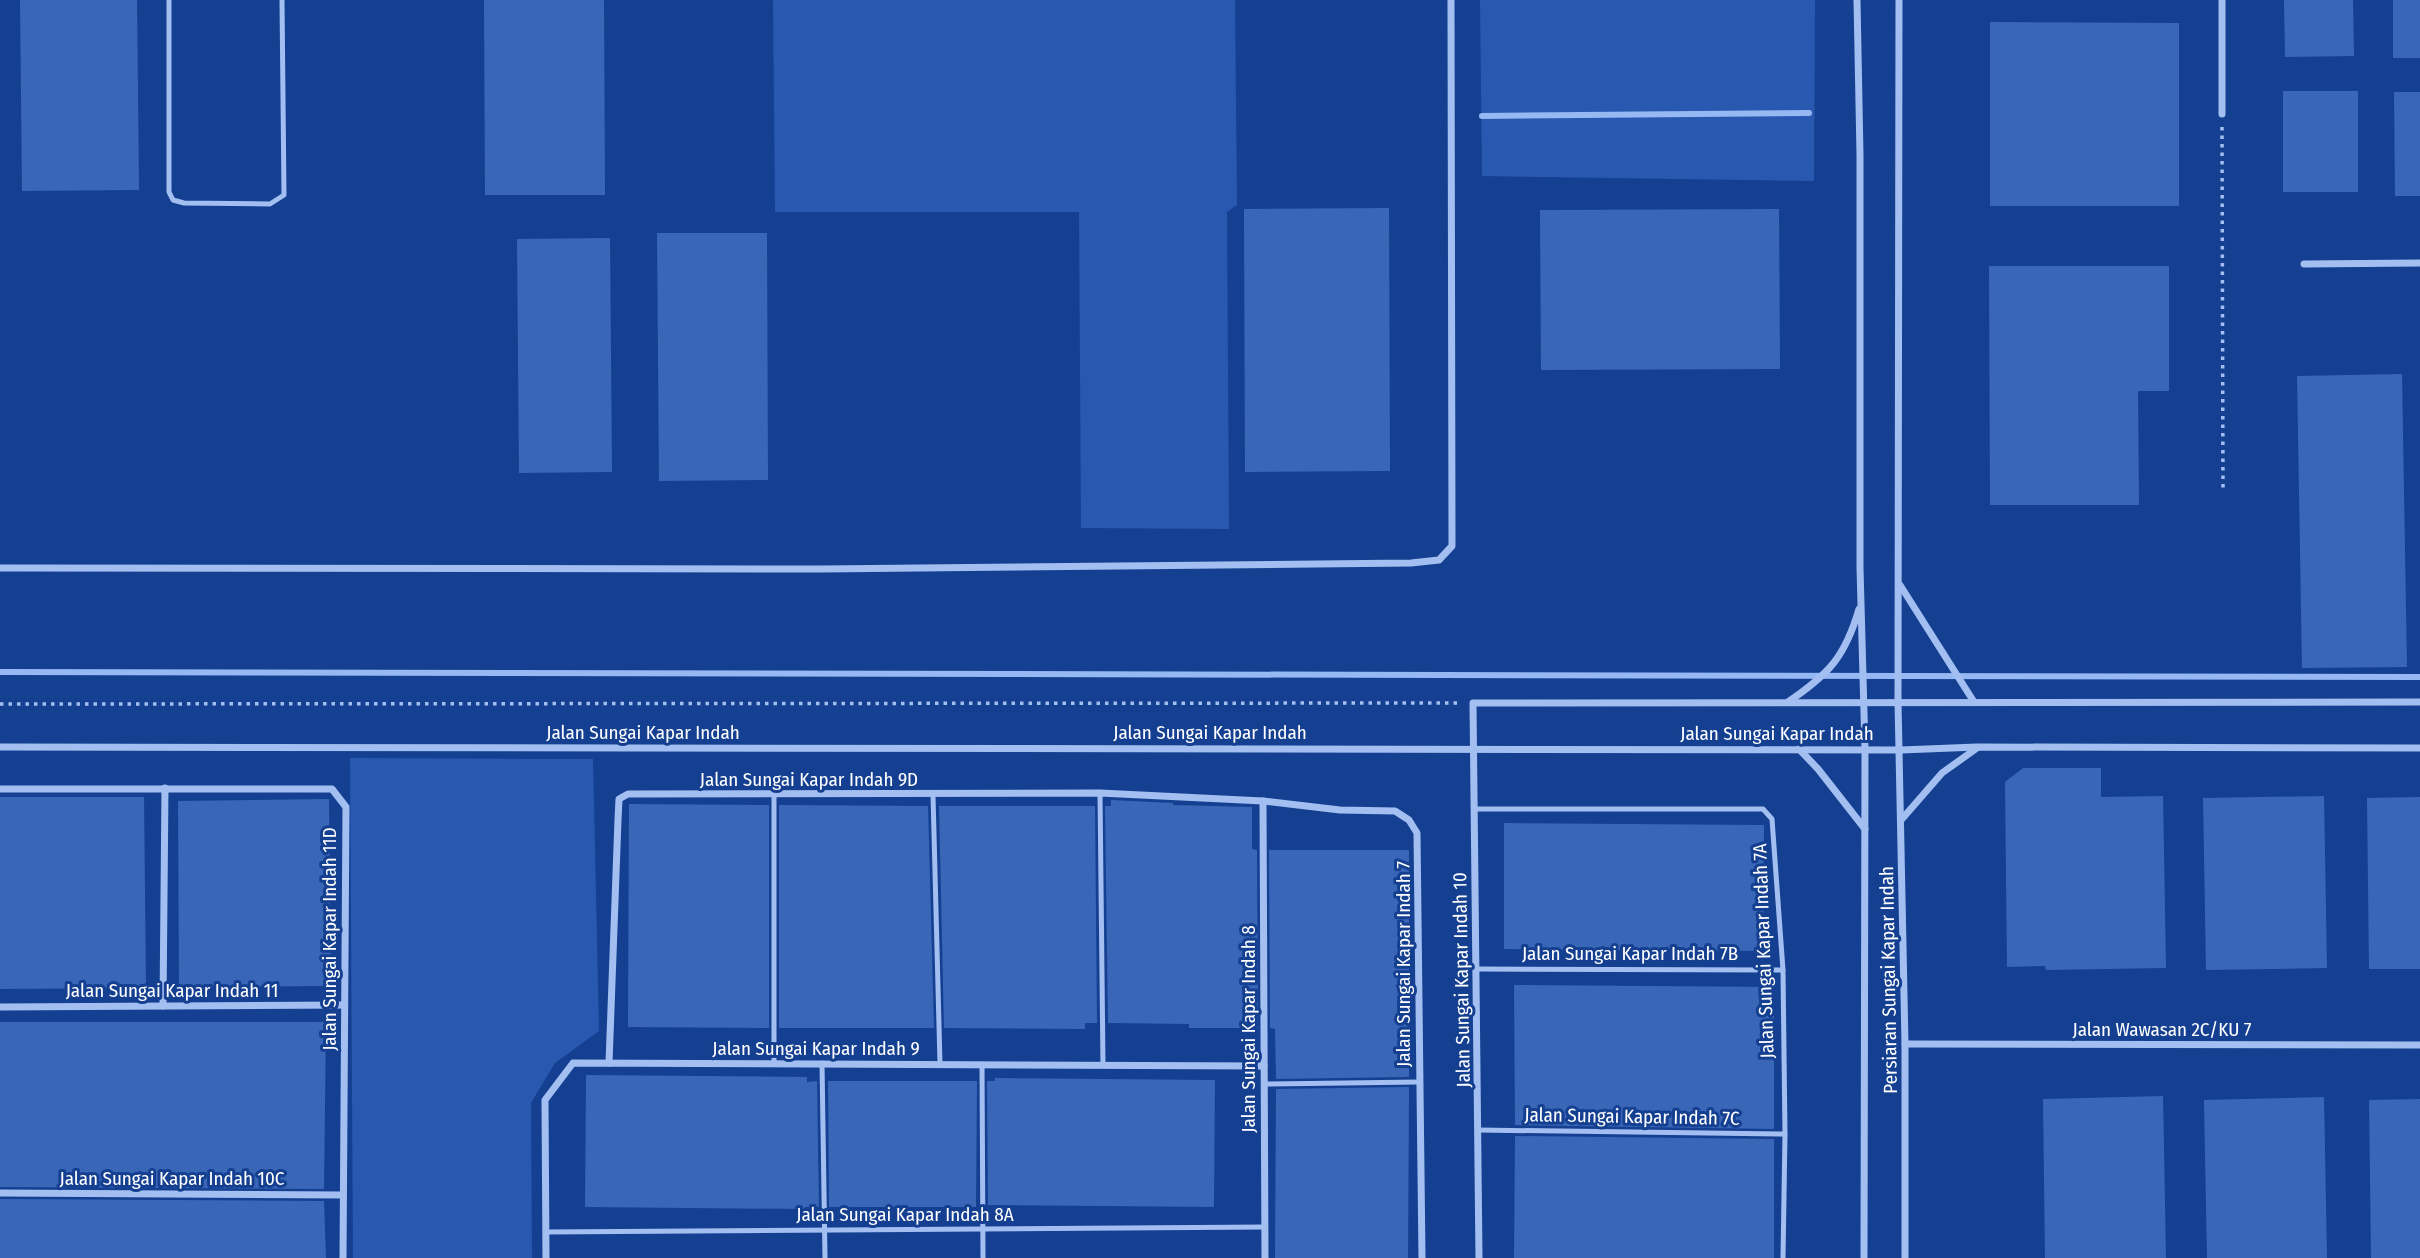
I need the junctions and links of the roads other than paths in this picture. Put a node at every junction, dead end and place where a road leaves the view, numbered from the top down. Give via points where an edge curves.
1 (169, 0) edge
2 (282, 0) edge
3 (1451, 0) edge
4 (1857, 0) edge
5 (1899, 0) edge
6 (2222, 0) edge
7 (2222, 114) road end
8 (2420, 263) edge
9 (2304, 264) dead end
10 (0, 568) edge
11 (1899, 584) junction
12 (1861, 600) junction
13 (1787, 702) junction
14 (1898, 702) junction
15 (1973, 702) junction
16 (2420, 702) edge
17 (1473, 703) joint
18 (1864, 703) junction
19 (0, 747) edge
20 (1978, 747) junction
21 (1474, 748) junction
22 (2420, 748) edge
23 (1798, 749) junction
24 (1866, 749) junction
25 (1901, 750) junction
26 (166, 788) junction
27 (0, 789) edge
28 (1100, 793) junction
29 (774, 794) junction
30 (933, 795) junction
31 (1263, 801) junction
32 (1475, 809) junction
33 (1902, 819) junction
34 (1865, 830) junction
35 (1476, 969) junction
36 (1783, 970) junction
37 (344, 1005) junction
38 (163, 1006) junction
39 (0, 1007) edge
40 (1905, 1044) junction
41 (2420, 1045) edge
42 (609, 1063) junction
43 (822, 1063) junction
44 (774, 1064) junction
45 (940, 1064) junction
46 (982, 1064) junction
47 (1103, 1065) junction
48 (1264, 1066) junction
49 (1419, 1082) junction
50 (1264, 1084) junction
51 (1478, 1130) junction
52 (1785, 1134) junction
53 (0, 1193) edge
54 (343, 1195) junction
55 (1265, 1227) junction
56 (825, 1230) junction
57 (982, 1230) junction
58 (546, 1232) junction
59 (343, 1258) edge
60 (546, 1258) edge
61 (825, 1258) edge
62 (983, 1258) edge
63 (1265, 1258) edge
64 (1422, 1258) edge
65 (1479, 1258) edge
66 (1783, 1258) edge
67 (1864, 1258) edge
68 (1905, 1258) edge

1 - 2 lane via 169,192 173,200 184,203 270,204 284,195
3 - 10 street via 1452,546 1440,560 822,569
4 - 12 street
5 - 11 street, Persiaran Sungai Kapar Indah
6 - 7 street
8 - 9 street
11 - 14 street, Persiaran Sungai Kapar Indah
11 - 15 street
12 - 13 street via 1852,635 1836,661 1817,682
12 - 18 street, Persiaran Sungai Kapar Indah
13 - 17 street, Jalan Sungai Kapar Indah
13 - 18 street, Jalan Sungai Kapar Indah
14 - 15 street, Jalan Sungai Kapar Indah
14 - 18 street, Jalan Sungai Kapar Indah
14 - 25 street, Persiaran Sungai Kapar Indah
15 - 16 street, Jalan Sungai Kapar Indah
17 - 21 street, Jalan Sungai Kapar Indah 10
18 - 24 street, Persiaran Sungai Kapar Indah
19 - 21 street, Jalan Sungai Kapar Indah
20 - 22 street, Jalan Sungai Kapar Indah
20 - 25 street, Jalan Sungai Kapar Indah
20 - 33 street via 1942,773
21 - 23 street, Jalan Sungai Kapar Indah
21 - 32 street, Jalan Sungai Kapar Indah 10
23 - 24 street, Jalan Sungai Kapar Indah
23 - 34 street
24 - 25 street, Jalan Sungai Kapar Indah
24 - 34 street, Persiaran Sungai Kapar Indah
25 - 33 street, Persiaran Sungai Kapar Indah
26 - 27 street, Jalan Sungai Kapar Indah 11D
26 - 37 street, Jalan Sungai Kapar Indah 11D via 332,789 346,807
26 - 38 street
28 - 30 street, Jalan Sungai Kapar Indah 9D
28 - 31 street, Jalan Sungai Kapar Indah 9D
28 - 47 lane
29 - 30 street, Jalan Sungai Kapar Indah 9D
29 - 42 street, Jalan Sungai Kapar Indah 9D via 628,794 619,799
29 - 44 lane
30 - 45 lane
31 - 48 street, Jalan Sungai Kapar Indah 8
31 - 49 street, Jalan Sungai Kapar Indah 7 via 1395,811 1409,820 1417,833
32 - 35 street, Jalan Sungai Kapar Indah 10
32 - 36 lane, Jalan Sungai Kapar Indah 7A via 1763,809 1772,819
33 - 40 street, Persiaran Sungai Kapar Indah
34 - 67 street, Persiaran Sungai Kapar Indah
35 - 36 lane, Jalan Sungai Kapar Indah 7B
35 - 51 street, Jalan Sungai Kapar Indah 10
36 - 52 lane, Jalan Sungai Kapar Indah 7A
37 - 38 street, Jalan Sungai Kapar Indah 11
37 - 54 street, Jalan Sungai Kapar Indah 11D
38 - 39 street, Jalan Sungai Kapar Indah 11
40 - 41 street, Jalan Wawasan 2C/KU 7
40 - 68 street, Persiaran Sungai Kapar Indah
42 - 44 street, Jalan Sungai Kapar Indah 9
42 - 58 street, Jalan Sungai Kapar Indah 9 via 573,1063 545,1100
43 - 44 street, Jalan Sungai Kapar Indah 9
43 - 45 street, Jalan Sungai Kapar Indah 9
43 - 56 lane
45 - 46 street, Jalan Sungai Kapar Indah 9
46 - 47 street, Jalan Sungai Kapar Indah 9
46 - 57 lane
47 - 48 street, Jalan Sungai Kapar Indah 9
48 - 50 street, Jalan Sungai Kapar Indah 8
49 - 50 lane
49 - 64 street, Jalan Sungai Kapar Indah 7
50 - 55 street, Jalan Sungai Kapar Indah 8
51 - 52 lane, Jalan Sungai Kapar Indah 7C
51 - 65 street, Jalan Sungai Kapar Indah 10
52 - 66 lane, Jalan Sungai Kapar Indah 7A
53 - 54 street, Jalan Sungai Kapar Indah 10C
54 - 59 street, Jalan Sungai Kapar Indah 11D
55 - 57 lane, Jalan Sungai Kapar Indah 8A
55 - 63 street, Jalan Sungai Kapar Indah 8
56 - 57 lane, Jalan Sungai Kapar Indah 8A
56 - 58 lane, Jalan Sungai Kapar Indah 8A
56 - 61 lane
57 - 62 lane
58 - 60 street, Jalan Sungai Kapar Indah 9

